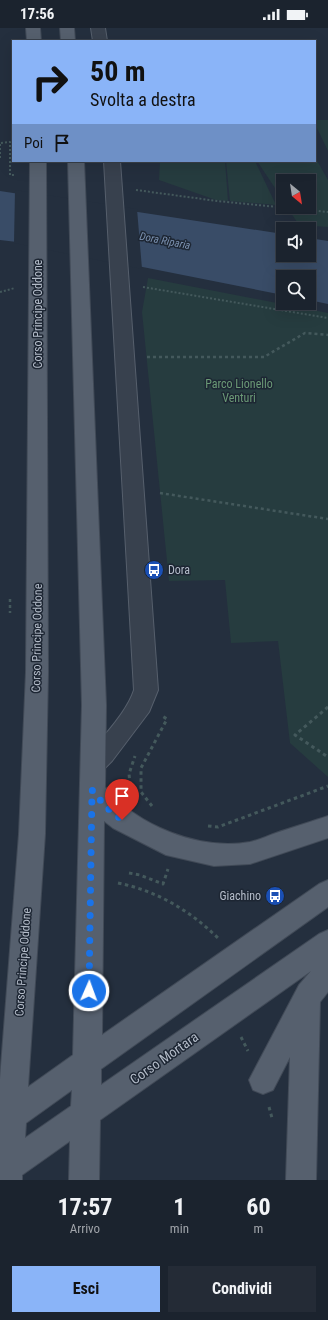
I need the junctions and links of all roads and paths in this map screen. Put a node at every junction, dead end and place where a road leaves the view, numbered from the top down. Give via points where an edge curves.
1 (34, 28) edge
2 (67, 28) edge
3 (98, 28) edge
4 (34, 40) edge
5 (68, 40) edge
6 (100, 40) edge
7 (0, 158) edge
8 (38, 162) edge
9 (76, 162) edge
10 (112, 162) edge
11 (19, 175) dead end
12 (131, 189) dead end
13 (328, 212) edge
14 (128, 284) junction
15 (17, 287) dead end
16 (0, 292) edge
17 (328, 318) edge
18 (328, 335) edge
19 (147, 357) dead end
20 (159, 486) dead end
21 (160, 493) junction
22 (160, 501) dead end
23 (328, 519) edge
24 (328, 707) edge
25 (167, 719) dead end
26 (138, 752) dead end
27 (328, 756) edge
28 (93, 764) junction
29 (328, 786) edge
30 (92, 790) junction
31 (133, 796) dead end
32 (155, 810) dead end
33 (203, 825) dead end
34 (328, 827) edge
35 (169, 865) dead end
36 (129, 873) dead end
37 (91, 877) junction
38 (328, 892) edge
39 (328, 943) edge
40 (235, 957) junction
41 (328, 971) edge
42 (306, 1002) junction
43 (229, 1013) junction
44 (86, 1062) junction
45 (263, 1080) joint
46 (86, 1113) junction
47 (6, 1119) edge
48 (5, 1174) edge
49 (84, 1180) edge
50 (301, 1180) edge

1 - 4 main road
2 - 5 main road
3 - 6 street
7 - 11 path via 0,143 10,142 10,175
8 - 47 main road, Corso Principe Oddone via 37,672 32,834
9 - 28 main road via 94,704
10 - 14 street
12 - 13 path
14 - 17 path
14 - 28 street via 146,690 141,705
15 - 16 path
18 - 19 path via 305,333 264,357
20 - 21 path
21 - 22 path
21 - 23 path
24 - 27 path via 294,735
25 - 32 path via 141,768 141,792
26 - 31 path via 129,774 129,786
28 - 30 main road
29 - 33 path via 218,827
30 - 34 main road via 106,807 122,820 175,847 214,854 250,853
30 - 37 main road
35 - 36 path via 163,884
37 - 40 path via 130,885 162,896 196,917
37 - 44 main road
38 - 40 main road
39 - 43 main road, Corso Mortara
40 - 44 main road
41 - 42 main road via 309,994
42 - 45 main road
42 - 50 main road
43 - 45 path
43 - 46 main road, Corso Mortara
44 - 46 main road
44 - 47 main road
46 - 48 main road, Corso Mortara
46 - 49 main road
47 - 48 main road, Corso Principe Oddone

